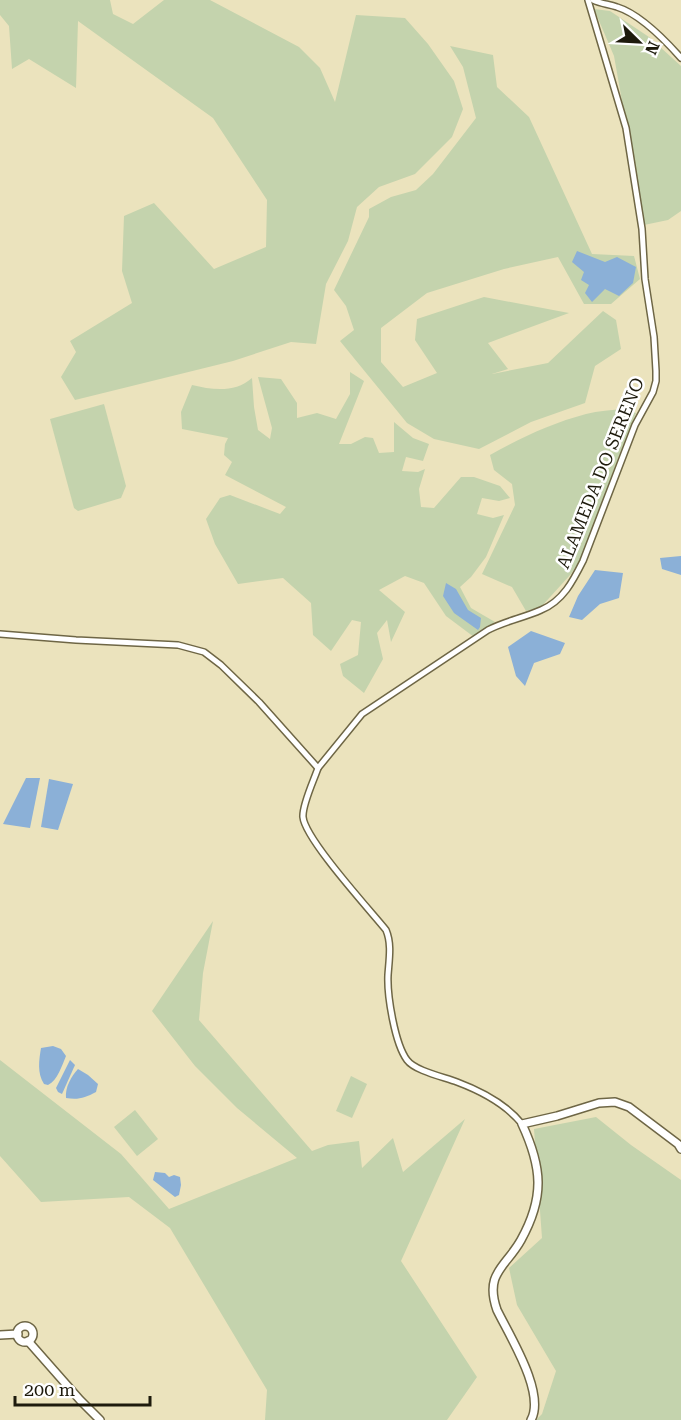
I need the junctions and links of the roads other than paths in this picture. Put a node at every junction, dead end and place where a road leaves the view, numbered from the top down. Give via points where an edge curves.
1 (588, 0) edge
2 (593, 0) edge
3 (681, 58) edge
4 (0, 634) edge
5 (318, 768) junction
6 (522, 1124) junction
7 (681, 1149) edge
8 (18, 1334) junction
9 (0, 1335) edge
10 (28, 1341) junction
11 (100, 1420) edge
12 (531, 1420) edge

1 - 5 street, ALAMEDA DO SERENO via 626,128 642,229 656,381 583,561 558,600 540,611 488,630 362,714
2 - 3 street via 634,16
4 - 5 street via 178,645 204,652 259,702
5 - 6 street via 303,818 311,836 386,930 391,1010 407,1061 475,1090 504,1107
6 - 7 main road via 615,1102 661,1131
6 - 12 main road via 537,1163 538,1191 528,1226 497,1271 493,1292 496,1310 526,1368 535,1410
8 - 9 main road
8 - 10 main road via 22,1341
8 - 10 main road via 21,1327 29,1327 33,1335
10 - 11 main road

